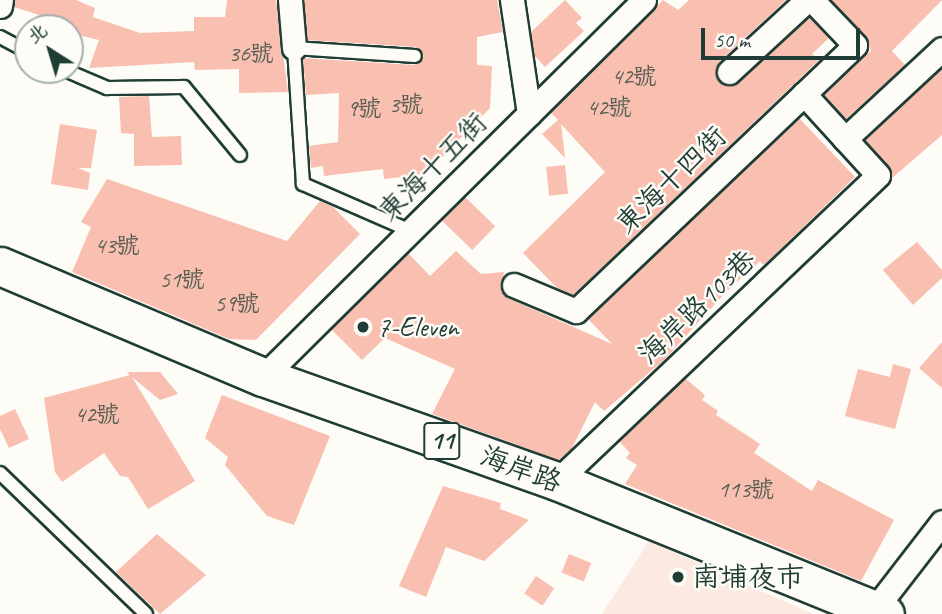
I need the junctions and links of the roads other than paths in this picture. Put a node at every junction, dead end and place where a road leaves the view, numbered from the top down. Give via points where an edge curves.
1 (1, 0) edge
2 (290, 0) edge
3 (512, 0) edge
4 (644, 0) edge
5 (809, 0) edge
6 (0, 6) edge
7 (293, 48) junction
8 (942, 49) edge
9 (415, 56) dead end
10 (729, 72) dead end
11 (84, 78) edge
12 (804, 94) junction
13 (529, 114) junction
14 (845, 139) junction
15 (240, 155) dead end
16 (411, 231) junction
17 (0, 266) edge
18 (514, 285) dead end
19 (263, 377) junction
20 (0, 472) edge
21 (557, 481) junction
22 (942, 522) edge
23 (877, 613) edge
24 (146, 614) edge

1 - 6 street
2 - 7 street
3 - 13 street
4 - 13 street, 東海十五街
5 - 10 street
5 - 12 street, 東海十四街 via 855,45
7 - 9 lane
7 - 16 lane via 303,184
8 - 14 street
11 - 15 lane via 107,88 184,87
12 - 14 street
12 - 18 street, 東海十四街 via 576,311
13 - 16 street, 東海十五街
14 - 21 street, 海岸路103巷 via 878,175
16 - 19 street, 東海十五街
17 - 19 main road, 海岸路 / 11
19 - 21 main road, 海岸路 / 11
20 - 24 lane
21 - 23 main road, 海岸路 / 11
22 - 23 street

